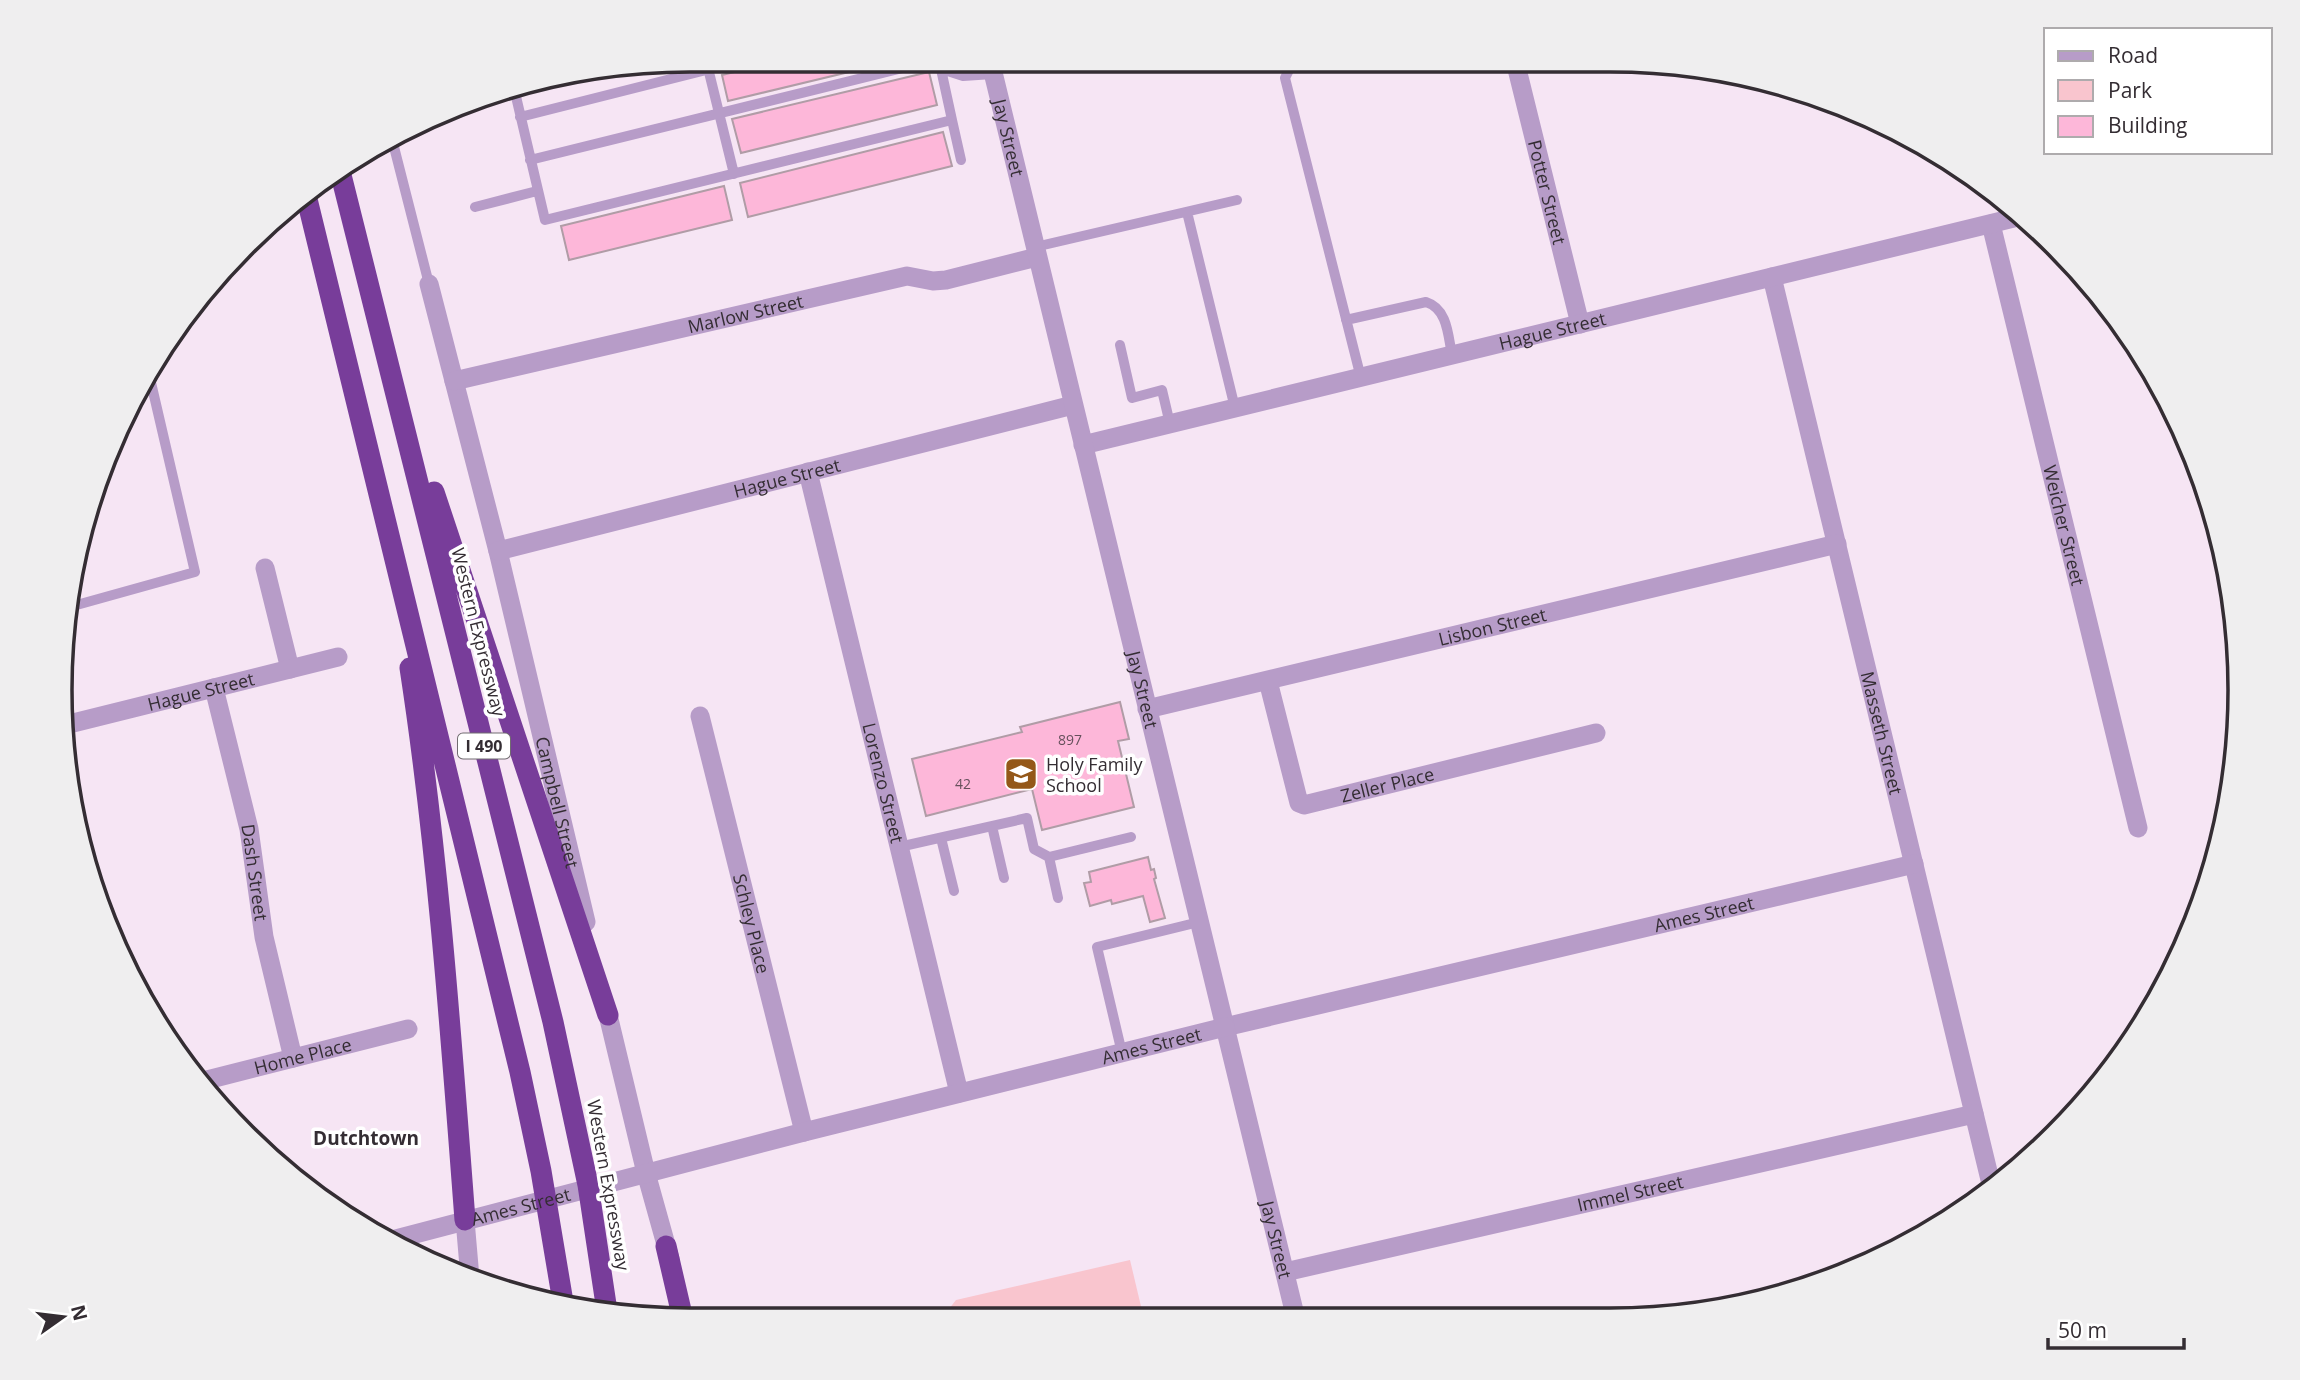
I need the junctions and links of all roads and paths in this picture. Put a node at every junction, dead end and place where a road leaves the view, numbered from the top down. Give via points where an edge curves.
1 (678, 72) edge
2 (709, 72) edge
3 (891, 72) edge
4 (942, 72) edge
5 (955, 72) edge
6 (976, 72) edge
7 (993, 72) edge
8 (1288, 72) edge
9 (1518, 72) edge
10 (516, 97) edge
11 (720, 115) junction
12 (520, 117) junction
13 (952, 120) junction
14 (394, 148) edge
15 (530, 160) junction
16 (961, 160) dead end
17 (734, 174) junction
18 (342, 179) edge
19 (537, 191) junction
20 (1237, 200) dead end
21 (309, 204) edge
22 (475, 207) dead end
23 (1186, 212) junction
24 (2010, 219) edge
25 (1991, 224) junction
26 (1036, 252) junction
27 (1772, 277) junction
28 (429, 284) joint
29 (377, 314) junction
30 (1346, 320) junction
31 (1580, 324) junction
32 (1120, 345) dead end
33 (1452, 355) junction
34 (1361, 377) junction
35 (454, 381) junction
36 (152, 387) edge
37 (1073, 405) junction
38 (1235, 408) junction
39 (1170, 424) junction
40 (1083, 445) junction
41 (808, 472) junction
42 (380, 490) junction
43 (1837, 544) junction
44 (498, 551) junction
45 (265, 568) dead end
46 (78, 606) edge
47 (338, 657) dead end
48 (290, 669) junction
49 (1268, 681) junction
50 (214, 688) junction
51 (1147, 709) junction
52 (700, 716) dead end
53 (73, 723) edge
54 (1596, 733) dead end
55 (992, 826) junction
56 (2138, 828) dead end
57 (1130, 837) dead end
58 (941, 838) junction
59 (900, 847) junction
60 (1049, 857) junction
61 (1914, 864) junction
62 (1004, 878) dead end
63 (954, 891) dead end
64 (1058, 898) dead end
65 (1199, 922) junction
66 (608, 1015) junction
67 (1225, 1027) junction
68 (408, 1029) dead end
69 (1122, 1053) junction
70 (293, 1058) junction
71 (210, 1079) edge
72 (960, 1093) junction
73 (1974, 1114) junction
74 (804, 1132) junction
75 (638, 1175) junction
76 (1989, 1177) edge
77 (465, 1220) junction
78 (403, 1237) edge
79 (666, 1246) junction
80 (469, 1267) edge
81 (1285, 1272) junction
82 (562, 1294) edge
83 (606, 1302) edge
84 (680, 1308) edge
85 (688, 1308) edge
86 (1293, 1308) edge

1 - 12 lane
2 - 11 lane
3 - 11 lane
4 - 13 lane
5 - 6 lane via 964,76
7 - 26 street, Jay Street
8 - 30 lane via 1285,78
9 - 31 street, Potter Street
10 - 12 lane
11 - 15 lane
11 - 17 lane
12 - 15 lane
13 - 16 lane
13 - 17 lane
14 - 28 lane
15 - 19 lane
17 - 19 lane via 545,220
18 - 29 highway, Western Expressway / I 490
19 - 22 lane
20 - 23 lane
21 - 42 highway, I 490
23 - 26 lane
23 - 38 lane
24 - 25 street, Hague Street
25 - 27 street, Hague Street
25 - 56 street, Weicher Street
26 - 35 street, Marlow Street via 946,280 907,276
26 - 37 street, Jay Street
27 - 31 street, Hague Street
27 - 43 street, Masseth Street
28 - 35 street, Campbell Street
29 - 66 highway
29 - 83 highway, Western Expressway / I 490 via 555,1033 584,1163
30 - 33 lane via 1431,303 1443,316
30 - 34 lane
31 - 33 street, Hague Street
32 - 39 lane via 1132,397 1161,390
33 - 34 street, Hague Street
34 - 38 street, Hague Street
35 - 44 street, Campbell Street
36 - 46 lane via 195,572
37 - 40 street, Jay Street
37 - 41 street, Hague Street
38 - 39 street, Hague Street
39 - 40 street, Hague Street
40 - 51 street, Jay Street
41 - 44 street, Hague Street
41 - 59 street, Lorenzo Street
42 - 77 highway via 422,746
42 - 82 highway, I 490 via 520,1072
43 - 49 street, Lisbon Street
43 - 61 street, Masseth Street
44 - 66 street, Campbell Street
45 - 48 street
47 - 48 street, Hague Street
48 - 50 street, Hague Street
49 - 51 street, Lisbon Street
49 - 54 street, Zeller Place via 1299,803 1304,805
50 - 53 street, Hague Street
50 - 70 street, Dash Street via 249,829 264,937
51 - 65 street, Jay Street
52 - 74 street, Schley Place
55 - 58 lane
55 - 60 lane via 1027,818 1034,849
55 - 62 lane
57 - 60 lane
58 - 59 lane
58 - 63 lane
59 - 72 street, Lorenzo Street
60 - 64 lane
61 - 67 street, Ames Street
61 - 73 street, Masseth Street
65 - 67 street, Jay Street
65 - 69 lane via 1097,947
66 - 75 street, Campbell Street
67 - 69 street, Ames Street
67 - 81 street, Jay Street
68 - 70 street, Home Place
69 - 72 street, Ames Street
70 - 71 street, Home Place
72 - 74 street, Ames Street
73 - 76 street, Masseth Street
73 - 81 street, Immel Street
74 - 75 street, Ames Street
75 - 77 street, Ames Street
75 - 79 street, Campbell Street
77 - 78 street, Ames Street
77 - 80 street
79 - 84 highway
79 - 85 street, Campbell Street
81 - 86 street, Jay Street

